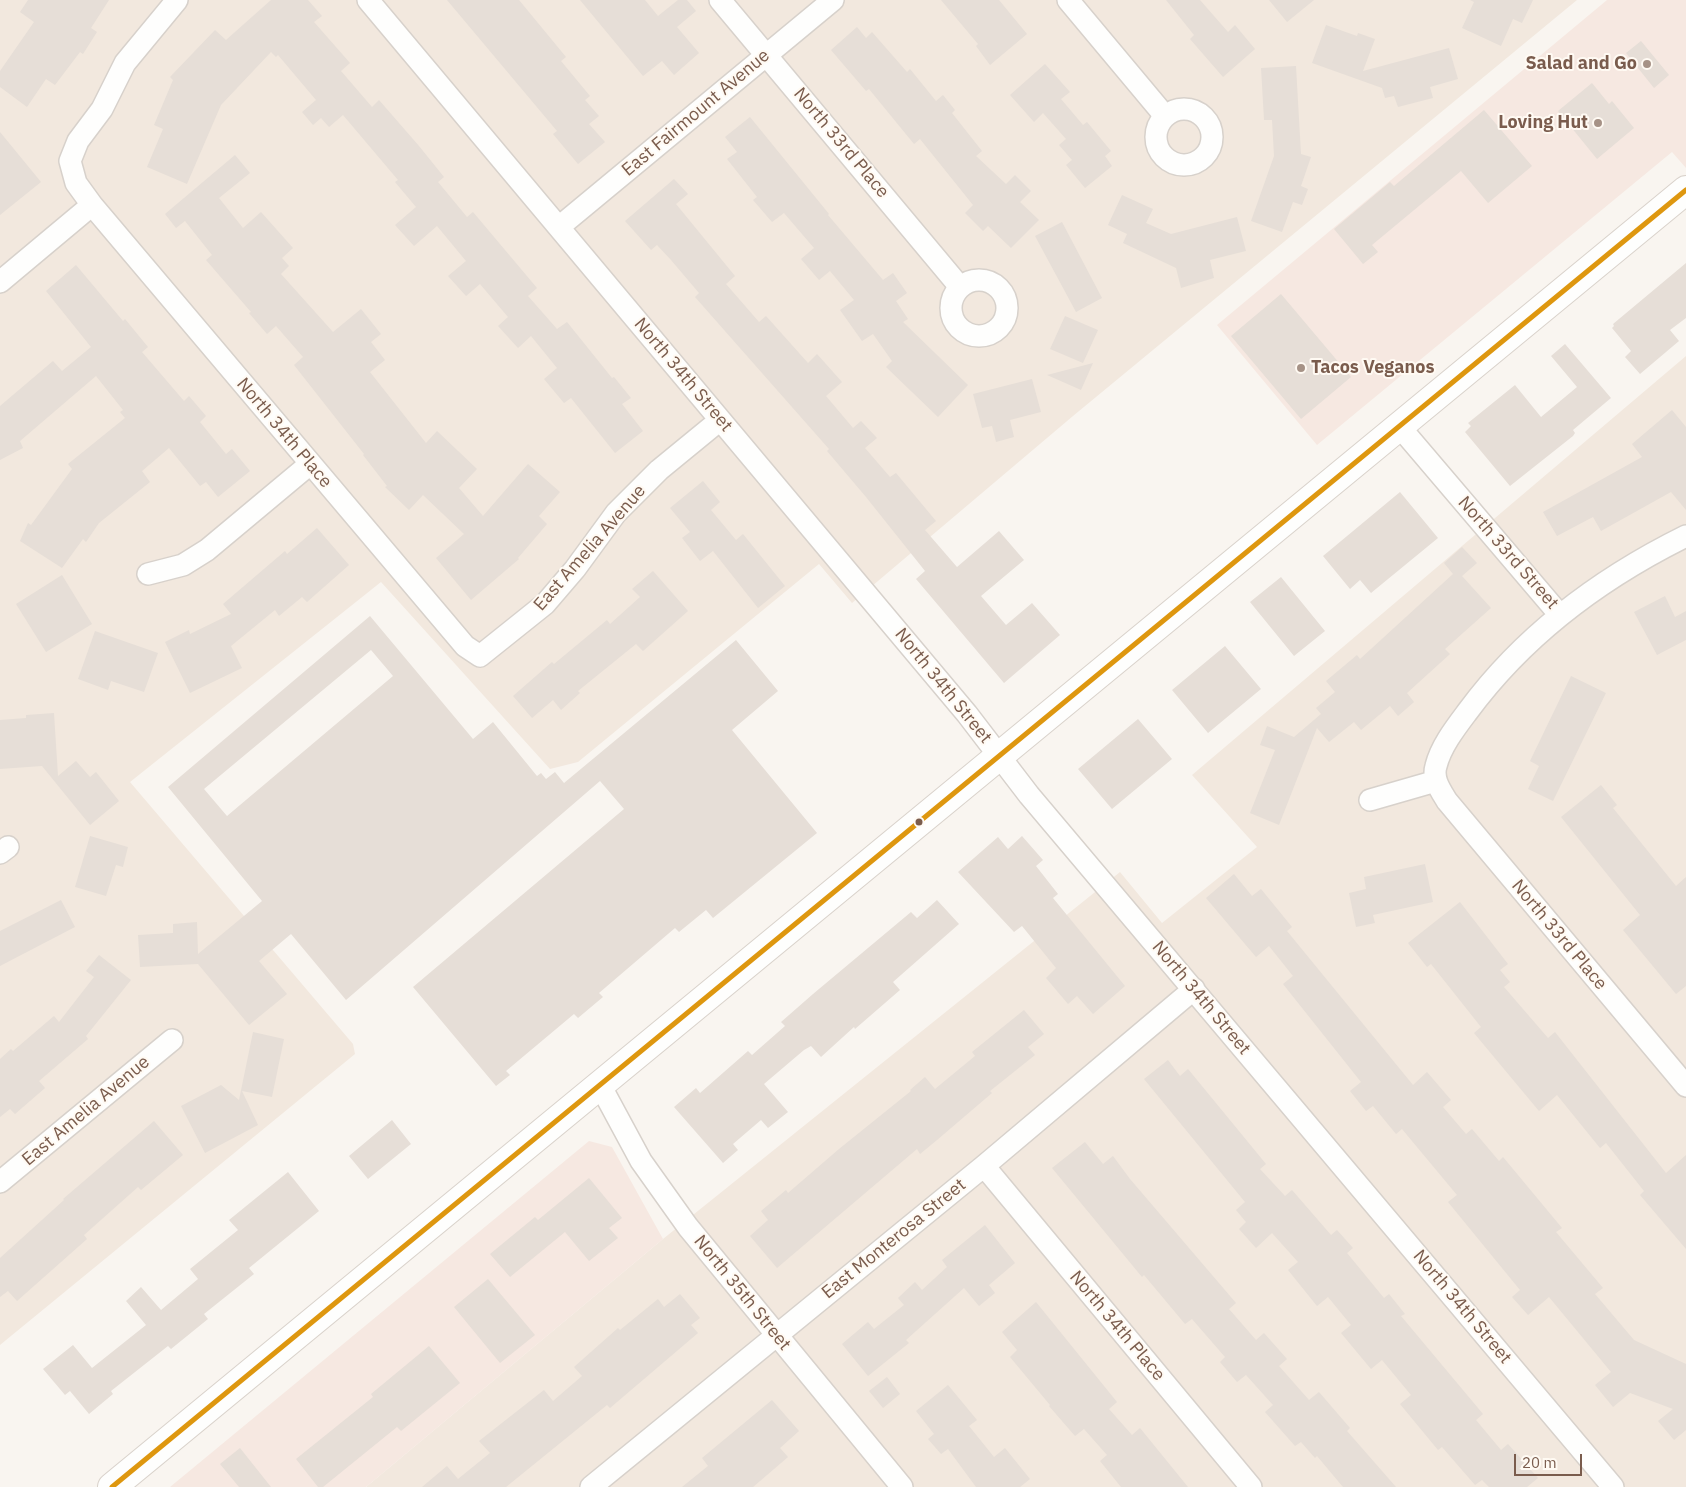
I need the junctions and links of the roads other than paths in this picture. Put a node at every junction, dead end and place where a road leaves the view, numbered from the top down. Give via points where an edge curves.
1 (177, 0) edge
2 (368, 0) edge
3 (720, 0) edge
4 (833, 0) edge
5 (1068, 0) edge
6 (766, 55) junction
7 (1165, 116) dead end
8 (1686, 190) edge
9 (92, 205) junction
10 (559, 227) junction
11 (0, 282) edge
12 (960, 287) dead end
13 (720, 420) junction
14 (1399, 426) junction
15 (310, 464) junction
16 (1686, 536) edge
17 (148, 574) dead end
18 (1559, 614) junction
19 (480, 656) joint
20 (1000, 756) junction
21 (1436, 781) junction
22 (1370, 800) dead end
23 (1194, 989) junction
24 (172, 1040) dead end
25 (600, 1085) junction
26 (1686, 1086) edge
27 (984, 1166) junction
28 (0, 1182) edge
29 (775, 1335) junction
30 (112, 1487) edge
31 (591, 1487) edge
32 (902, 1487) edge
33 (1251, 1487) edge
34 (1613, 1487) edge

1 - 9 street, North 34th Place via 125,63 102,109 78,141 70,161 76,183
2 - 10 street, North 34th Street
3 - 6 street, North 33rd Place
4 - 6 street, East Fairmount Avenue
5 - 7 street
6 - 10 street, East Fairmount Avenue
6 - 12 street, North 33rd Place
8 - 14 main road
9 - 11 street
9 - 15 street, North 34th Place
10 - 13 street, North 34th Street
13 - 19 street, East Amelia Avenue via 659,470 616,513 545,604
13 - 20 street, North 34th Street
14 - 18 street, North 33rd Street
14 - 20 main road
15 - 17 street via 207,550 183,565
15 - 19 street, North 34th Place via 466,646
16 - 18 street, North 33rd Street via 1648,555
18 - 21 street via 1487,685 1456,727 1435,767
20 - 23 street, North 34th Street via 1029,795
20 - 25 main road
21 - 22 street
21 - 26 street, North 33rd Place via 1447,801
23 - 27 street, East Monterosa Street
23 - 34 street, North 34th Street
24 - 28 street, East Amelia Avenue
25 - 29 street, North 35th Street via 646,1168 688,1228
25 - 30 main road
27 - 29 street, East Monterosa Street
27 - 33 street, North 34th Place
29 - 31 street, East Monterosa Street
29 - 32 street, North 35th Street

